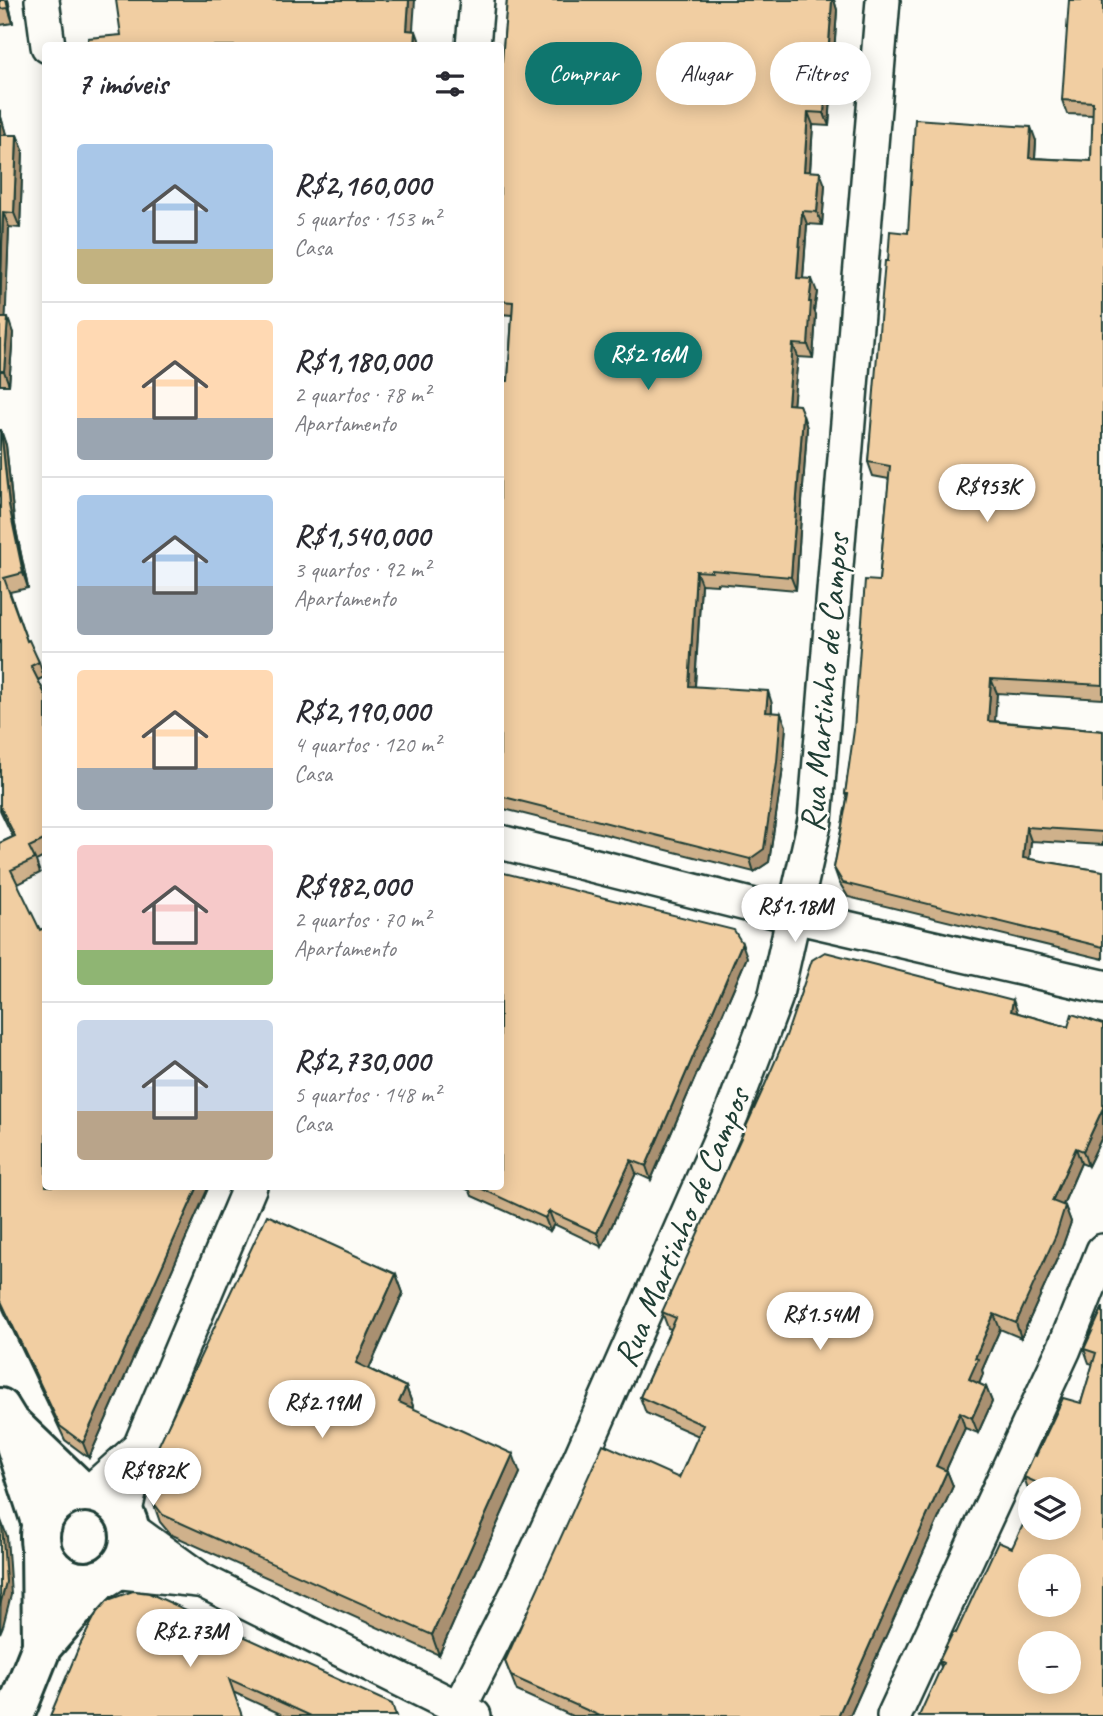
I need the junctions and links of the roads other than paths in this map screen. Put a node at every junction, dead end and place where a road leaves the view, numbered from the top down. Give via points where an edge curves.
1 (42, 0) edge
2 (477, 0) edge
3 (883, 0) edge
4 (47, 42) edge
5 (472, 42) edge
6 (504, 843) edge
7 (793, 916) junction
8 (1103, 987) edge
9 (248, 1190) edge
10 (1103, 1251) edge
11 (4, 1415) edge
12 (140, 1447) junction
13 (86, 1492) junction
14 (126, 1522) junction
15 (41, 1535) junction
16 (106, 1575) junction
17 (201, 1580) junction
18 (42, 1646) junction
19 (462, 1714) edge
20 (14, 1716) edge
21 (894, 1716) edge

1 - 4 street
2 - 5 street
3 - 7 street, Rua Martinho de Campos via 815,820
6 - 7 street
7 - 8 street
7 - 19 street, Rua Martinho de Campos via 775,999 732,1113
9 - 12 street
10 - 21 street via 1064,1349
11 - 13 street
11 - 15 street
12 - 13 street
12 - 14 street
13 - 14 street via 116,1504
13 - 15 street via 65,1496 55,1504 46,1513
14 - 16 street via 127,1552
14 - 17 street
15 - 16 street via 47,1560 56,1572 85,1582
15 - 18 street
16 - 17 street
16 - 18 street
17 - 19 street
18 - 20 street

